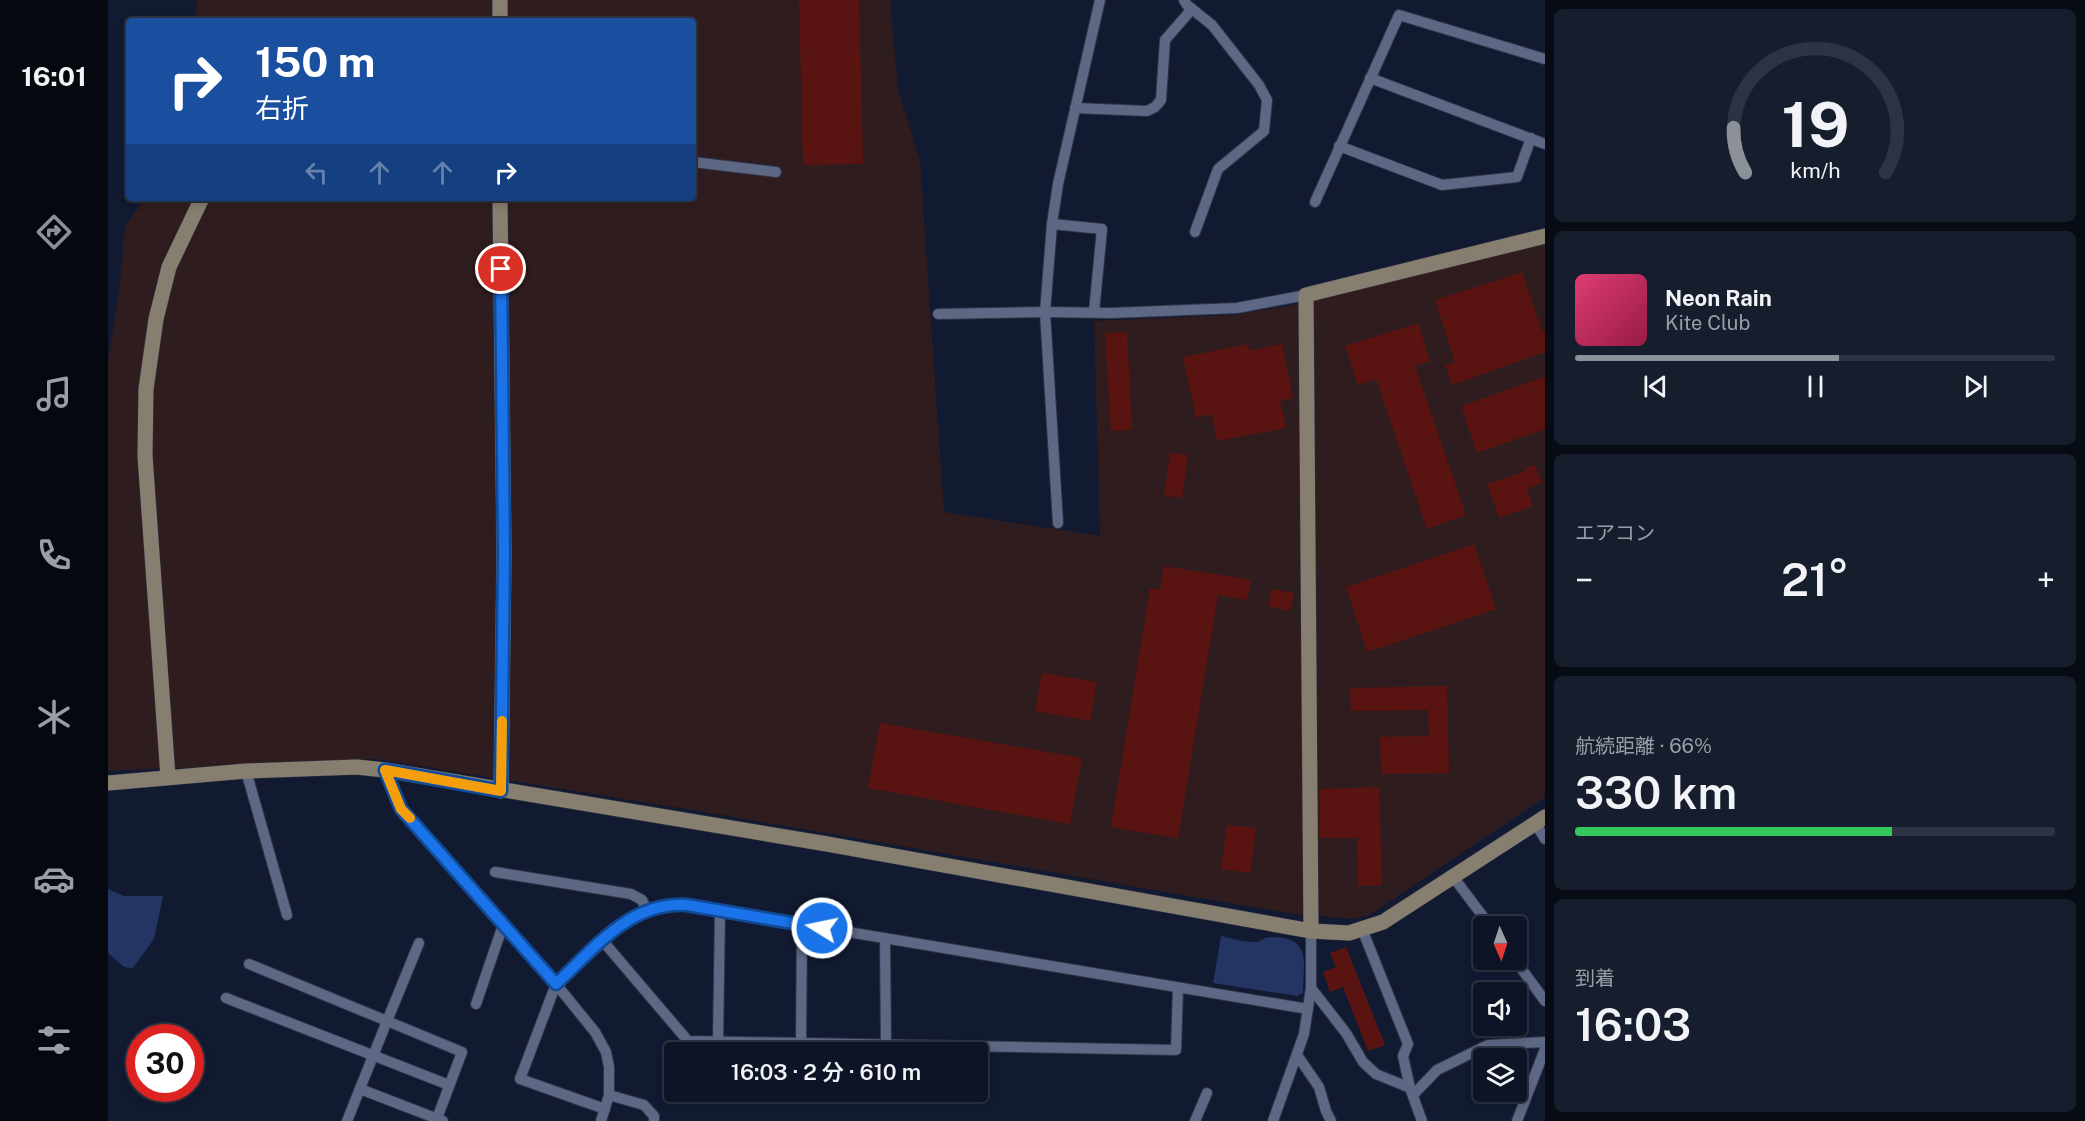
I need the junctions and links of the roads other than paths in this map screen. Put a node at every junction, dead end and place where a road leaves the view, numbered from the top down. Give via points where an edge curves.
1 (500, 0) edge
2 (1100, 0) edge
3 (1184, 0) edge
4 (1192, 9) junction
5 (500, 18) edge
6 (1545, 59) edge
7 (1370, 78) junction
8 (1075, 108) junction
9 (1531, 138) junction
10 (1545, 144) edge
11 (1339, 146) junction
12 (696, 162) edge
13 (776, 172) dead end
14 (201, 201) edge
15 (500, 201) edge
16 (1315, 202) dead end
17 (1052, 224) junction
18 (1195, 232) dead end
19 (1545, 236) edge
20 (1306, 295) junction
21 (1045, 312) junction
22 (1094, 312) junction
23 (938, 314) dead end
24 (1058, 523) dead end
25 (385, 770) junction
26 (246, 771) junction
27 (168, 777) junction
28 (108, 783) edge
29 (501, 791) junction
30 (1540, 820) edge
31 (1545, 839) edge
32 (495, 872) dead end
33 (1454, 878) junction
34 (647, 910) junction
35 (720, 911) junction
36 (287, 915) dead end
37 (1483, 916) edge
38 (802, 924) junction
39 (503, 925) junction
40 (1362, 929) junction
41 (1311, 931) junction
42 (885, 939) junction
43 (602, 940) junction
44 (419, 943) dead end
45 (249, 964) dead end
46 (1522, 970) edge
47 (556, 984) junction
48 (1178, 988) junction
49 (1311, 988) junction
50 (226, 998) dead end
51 (1545, 1001) edge
52 (476, 1004) dead end
53 (1308, 1009) junction
54 (387, 1022) junction
55 (718, 1041) junction
56 (760, 1042) edge
57 (801, 1042) edge
58 (886, 1042) edge
59 (1545, 1042) edge
60 (988, 1047) edge
61 (1545, 1049) edge
62 (1297, 1055) junction
63 (373, 1057) junction
64 (449, 1085) junction
65 (360, 1089) junction
66 (1412, 1091) junction
67 (1207, 1093) dead end
68 (609, 1095) junction
69 (605, 1109) junction
70 (438, 1120) edge
71 (347, 1121) edge
72 (601, 1121) edge
73 (654, 1121) edge
74 (1195, 1121) edge
75 (1273, 1121) edge
76 (1331, 1121) edge
77 (1422, 1121) edge
78 (1516, 1121) edge

1 - 5 street
2 - 8 street
3 - 4 street
4 - 8 street via 1165,40 1161,100 1155,107 1147,111
4 - 18 street via 1212,25 1268,100 1264,131 1218,170
6 - 7 street via 1399,15
7 - 9 street
7 - 11 street
8 - 17 street
9 - 10 street
9 - 11 street via 1517,177 1442,185
11 - 16 street
12 - 13 street
14 - 27 street via 169,267 156,319 146,388 145,456
15 - 29 street via 504,542
17 - 21 street
17 - 22 street via 1102,230
19 - 20 street
20 - 22 street via 1237,308
20 - 41 street
21 - 22 street
21 - 23 street
21 - 24 street
25 - 26 street via 357,767
25 - 29 street
25 - 39 street via 401,809
26 - 27 street
26 - 36 street
27 - 28 street
29 - 41 street via 838,846
30 - 31 street
30 - 33 street
32 - 34 street via 631,894 642,900
33 - 37 street
33 - 40 street via 1383,922
34 - 35 street via 671,904
34 - 43 street via 628,919
35 - 38 street
35 - 55 street
38 - 42 street
38 - 57 street
39 - 47 street
39 - 52 street
40 - 41 street via 1349,933
40 - 66 street via 1408,1044 1403,1056
41 - 49 street
42 - 48 street
42 - 58 street
43 - 47 street
43 - 55 street via 688,1041
44 - 54 street
45 - 54 street
46 - 51 street
47 - 68 street via 596,1032 606,1052
47 - 69 street via 520,1078
48 - 53 street
48 - 60 street via 1176,1050
49 - 53 street
49 - 66 street via 1363,1062 1376,1074
50 - 63 street
53 - 62 street
54 - 63 street
54 - 64 street via 462,1052
55 - 56 street
59 - 66 street via 1488,1045 1437,1071
61 - 78 street
62 - 75 street
62 - 76 street via 1319,1087
63 - 64 street
63 - 65 street
64 - 70 street
65 - 70 street
65 - 71 street
66 - 77 street
67 - 74 street
68 - 69 street
68 - 73 street via 644,1105
69 - 72 street

